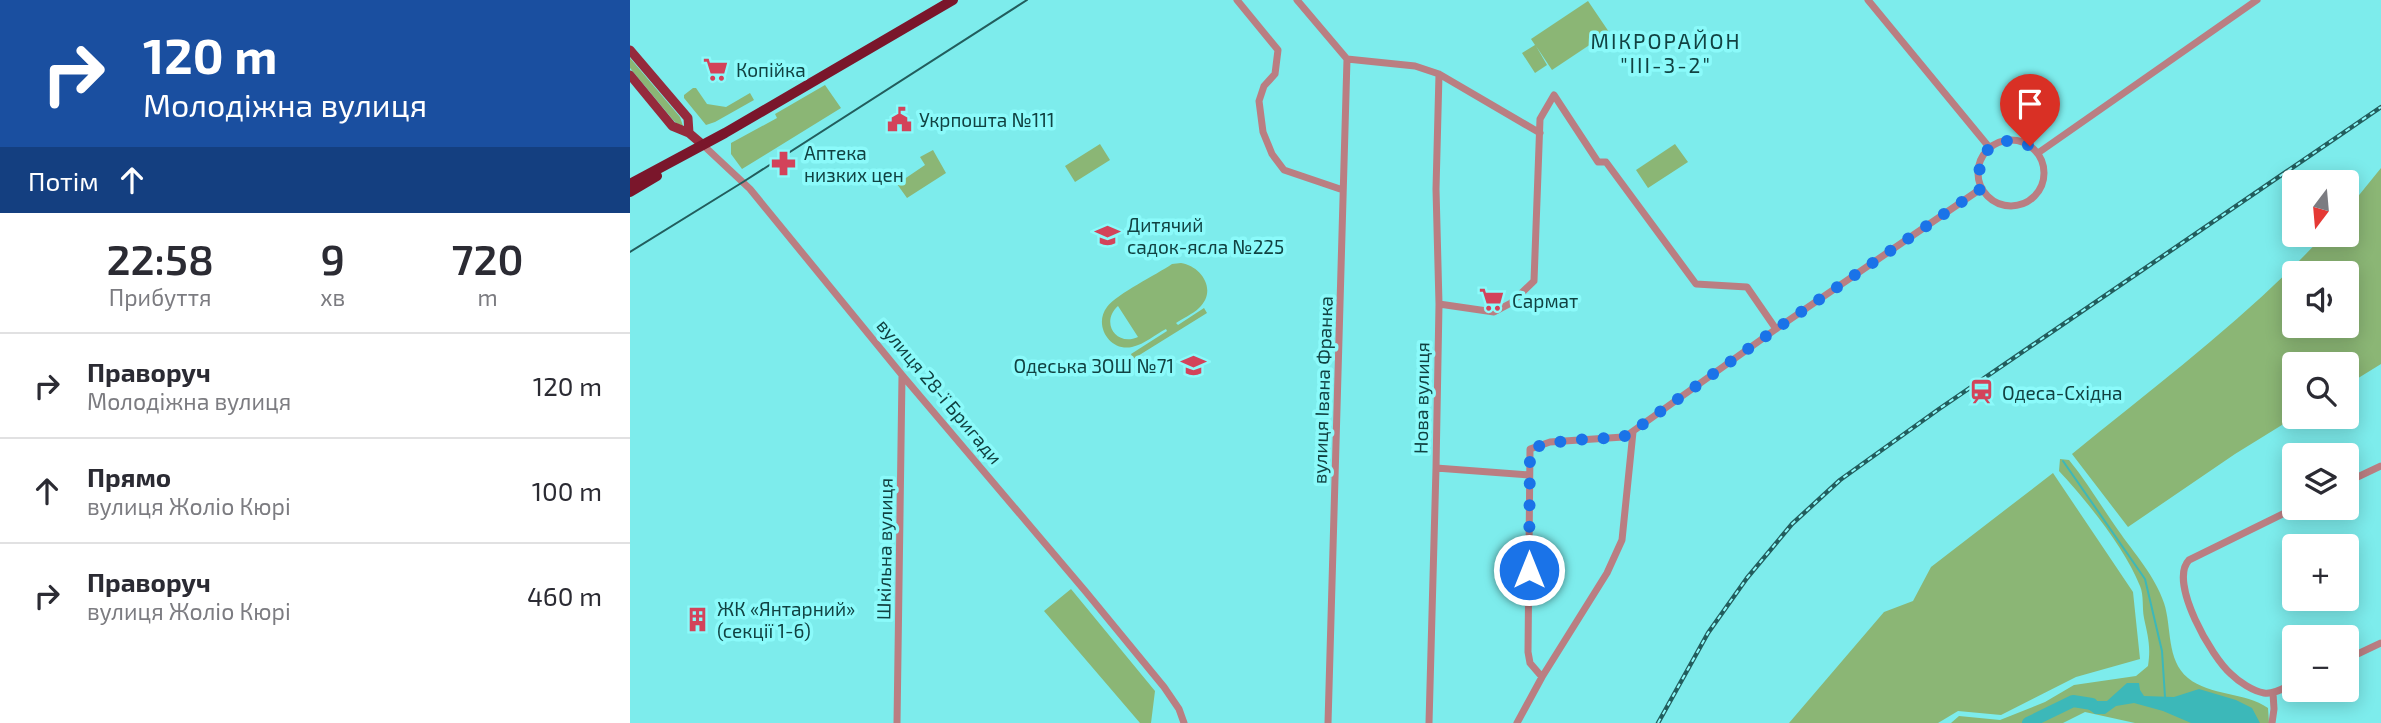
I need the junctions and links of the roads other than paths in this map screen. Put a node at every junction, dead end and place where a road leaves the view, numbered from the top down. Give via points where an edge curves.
1 (953, 0) edge
2 (1237, 0) edge
3 (1297, 0) edge
4 (1868, 0) edge
5 (2257, 0) edge
6 (630, 50) edge
7 (1347, 58) junction
8 (1439, 74) junction
9 (630, 75) edge
10 (689, 133) junction
11 (1540, 133) junction
12 (703, 145) junction
13 (1989, 147) junction
14 (2038, 153) junction
15 (685, 155) junction
16 (630, 184) edge
17 (1982, 188) junction
18 (1343, 190) junction
19 (630, 192) edge
20 (1438, 304) junction
21 (1776, 329) junction
22 (902, 375) junction
23 (1633, 432) junction
24 (2381, 466) edge
25 (1436, 468) junction
26 (1529, 475) junction
27 (2359, 476) edge
28 (2282, 514) edge
29 (2381, 643) edge
30 (2359, 653) edge
31 (1542, 677) junction
32 (2282, 689) edge
33 (2273, 693) junction
34 (897, 723) edge
35 (1184, 723) edge
36 (1328, 723) edge
37 (1429, 723) edge
38 (1517, 723) edge
39 (2272, 723) edge

1 - 12 highway
2 - 18 street via 1278,50 1275,74 1259,101 1263,132 1272,154 1284,170
3 - 7 street
4 - 13 street
5 - 14 street
6 - 10 main road, вулиця 28-ї Бригади via 688,118
7 - 8 street via 1415,66
7 - 18 street, вулиця Івана Франка
8 - 11 street
8 - 20 street, Нова вулиця
9 - 10 main road, вулиця 28-ї Бригади via 672,126
10 - 12 main road, вулиця 28-ї Бригади
11 - 20 street via 1534,281 1494,312
11 - 21 street via 1540,119 1554,95 1598,162 1606,162 1696,284 1747,287
12 - 15 highway
12 - 22 street, вулиця 28-ї Бригади via 750,189
13 - 14 street via 2020,141
13 - 17 street via 1978,166
14 - 17 street via 2043,163 2042,184 2028,201 2007,205
15 - 16 highway
15 - 19 highway via 677,165
17 - 21 street
18 - 36 street, вулиця Івана Франка
20 - 25 street, Нова вулиця
21 - 23 street
22 - 34 street, Шкільна вулиця
22 - 35 street, вулиця 28-ї Бригади via 1157,678
23 - 26 street via 1534,447
23 - 31 street via 1622,540 1607,573
24 - 27 street
25 - 26 street
25 - 37 street, Нова вулиця
26 - 31 street via 1528,652 1530,663
28 - 33 street via 2189,560 2182,573 2186,596 2221,663 2251,688
29 - 30 street
31 - 38 street
32 - 33 street
33 - 39 street

